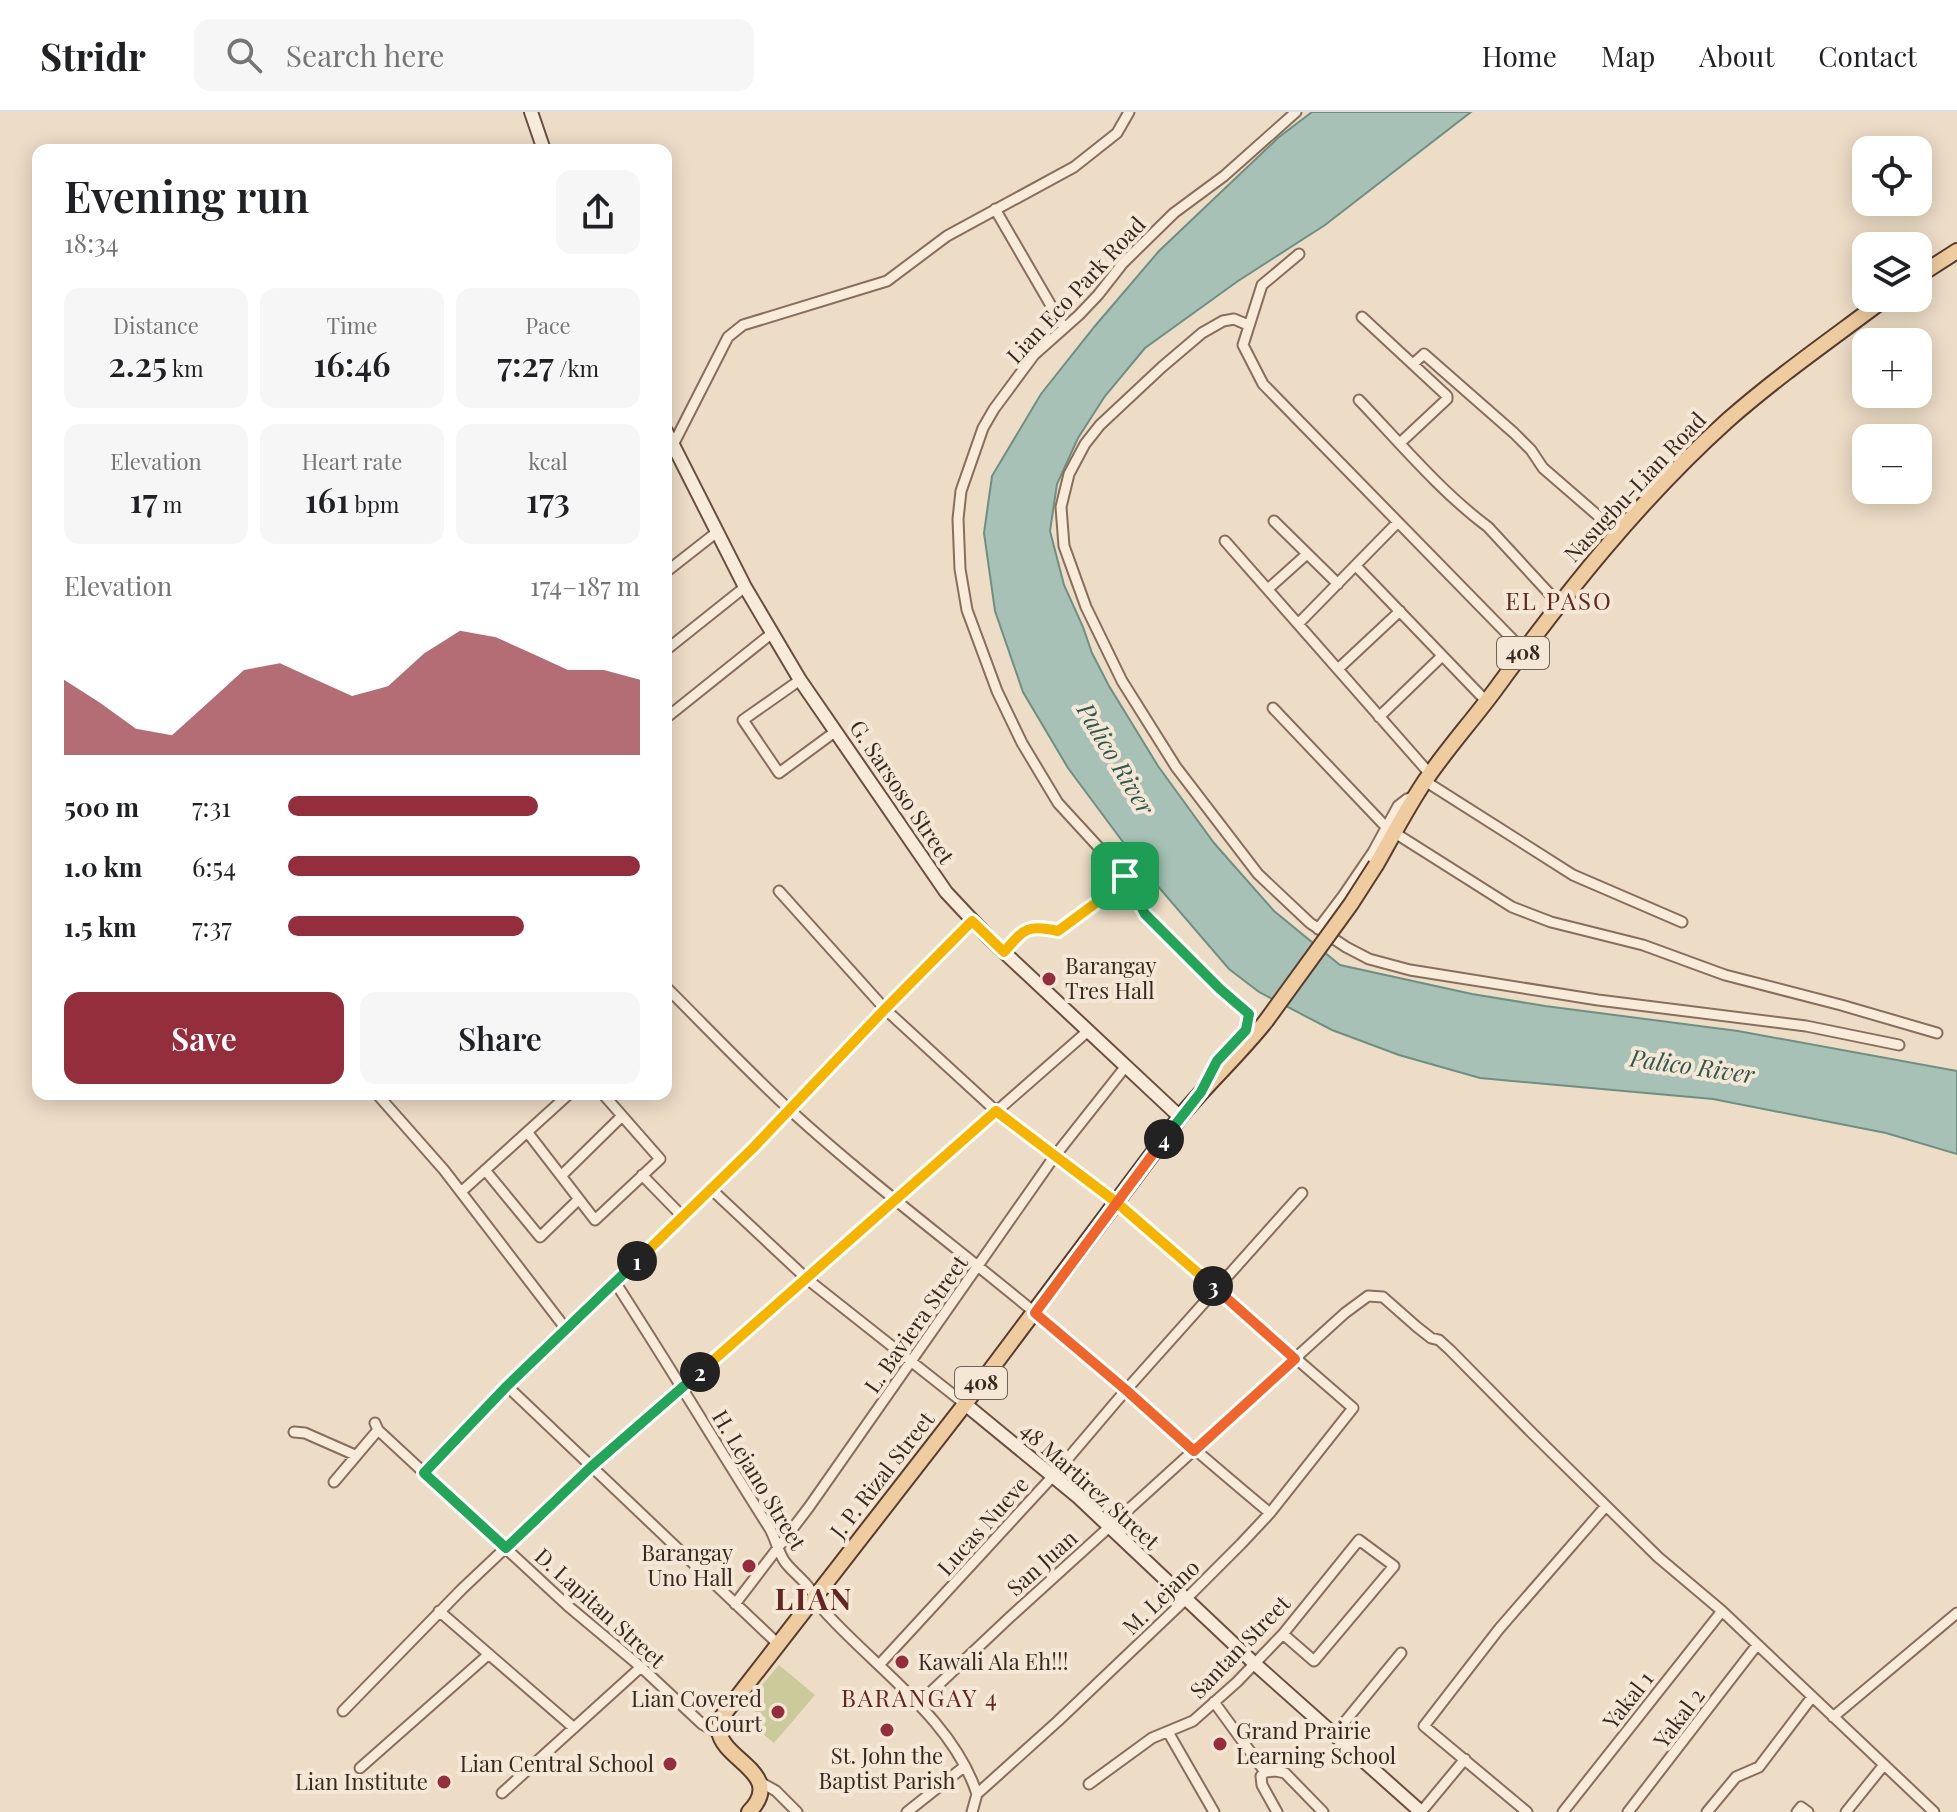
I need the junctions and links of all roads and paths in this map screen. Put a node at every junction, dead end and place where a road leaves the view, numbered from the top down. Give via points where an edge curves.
1 (531, 112) edge
2 (1129, 112) edge
3 (1296, 112) edge
4 (542, 144) edge
5 (995, 209) junction
6 (1957, 251) edge
7 (1299, 254) dead end
8 (1932, 267) edge
9 (1867, 312) edge
10 (1362, 317) dead end
11 (1248, 325) junction
12 (1064, 328) junction
13 (1413, 364) junction
14 (1359, 400) dead end
15 (1400, 443) junction
16 (673, 445) joint
17 (1274, 521) dead end
18 (1398, 522) junction
19 (717, 532) junction
20 (1618, 533) junction
21 (1225, 541) dead end
22 (1307, 554) junction
23 (1356, 566) junction
24 (672, 567) edge
25 (1338, 584) junction
26 (745, 587) junction
27 (1268, 589) junction
28 (1559, 604) junction
29 (1400, 611) junction
30 (1298, 624) junction
31 (771, 634) junction
32 (672, 645) edge
33 (1524, 651) junction
34 (1442, 656) junction
35 (1338, 669) junction
36 (800, 680) junction
37 (1487, 702) junction
38 (1273, 708) dead end
39 (672, 713) edge
40 (1379, 717) junction
41 (836, 731) junction
42 (1427, 778) junction
43 (1390, 830) junction
44 (1125, 876) junction
45 (779, 891) dead end
46 (972, 921) junction
47 (1682, 922) dead end
48 (1318, 929) junction
49 (1004, 952) junction
50 (672, 993) edge
51 (885, 1009) junction
52 (1266, 1021) joint
53 (1088, 1031) junction
54 (1937, 1033) dead end
55 (1899, 1045) dead end
56 (1126, 1066) junction
57 (1201, 1092) junction
58 (382, 1100) edge
59 (563, 1100) edge
60 (608, 1100) edge
61 (790, 1110) junction
62 (996, 1111) junction
63 (622, 1116) junction
64 (1180, 1117) junction
65 (528, 1133) junction
66 (1054, 1157) junction
67 (485, 1170) junction
68 (642, 1175) junction
69 (561, 1176) junction
70 (711, 1189) junction
71 (461, 1192) junction
72 (1302, 1193) dead end
73 (578, 1200) junction
74 (895, 1200) junction
75 (1116, 1202) junction
76 (683, 1217) junction
77 (979, 1266) junction
78 (807, 1279) junction
79 (615, 1282) junction
80 (1217, 1290) junction
81 (1035, 1313) junction
82 (566, 1329) junction
83 (1295, 1359) junction
84 (910, 1362) junction
85 (507, 1386) junction
86 (683, 1387) junction
87 (1126, 1390) junction
88 (965, 1404) junction
89 (294, 1432) dead end
90 (1194, 1451) junction
91 (355, 1455) junction
92 (592, 1466) junction
93 (424, 1473) junction
94 (1053, 1476) junction
95 (334, 1482) dead end
96 (1606, 1506) junction
97 (1270, 1513) junction
98 (1109, 1527) junction
99 (506, 1548) junction
100 (779, 1548) junction
101 (815, 1596) junction
102 (1185, 1600) junction
103 (735, 1604) junction
104 (439, 1611) junction
105 (1722, 1611) junction
106 (1957, 1613) edge
107 (1283, 1634) junction
108 (778, 1644) junction
109 (1757, 1645) junction
110 (1401, 1653) dead end
111 (489, 1654) junction
112 (1255, 1664) junction
113 (879, 1665) junction
114 (641, 1667) junction
115 (1812, 1697) junction
116 (1214, 1702) junction
117 (918, 1704) junction
118 (343, 1711) dead end
119 (1833, 1717) junction
120 (574, 1728) junction
121 (1168, 1732) junction
122 (719, 1734) junction
123 (1334, 1735) junction
124 (1465, 1759) junction
125 (965, 1766) junction
126 (1883, 1766) junction
127 (360, 1768) dead end
128 (1265, 1772) junction
129 (760, 1782) junction
130 (1089, 1784) dead end
131 (502, 1793) dead end
132 (977, 1794) junction
133 (1926, 1810) edge
134 (749, 1812) edge
135 (797, 1812) edge
136 (907, 1812) edge
137 (972, 1812) edge
138 (1214, 1812) edge
139 (1277, 1812) edge
140 (1323, 1812) edge
141 (1421, 1812) edge
142 (1527, 1812) edge
143 (1563, 1812) edge
144 (1628, 1812) edge
145 (1707, 1812) edge
146 (1797, 1812) edge
147 (1808, 1812) edge
148 (1846, 1812) edge

1 - 4 street
2 - 5 street via 1117,133 1074,167
3 - 12 street, Lian Eco Park Road via 1174,213
5 - 12 street
5 - 16 street via 947,236 887,281 743,325 728,337
6 - 8 main road
7 - 11 street via 1262,285
9 - 20 main road, Nasugbu-Lian Road / 408 via 1729,420
10 - 13 street
11 - 18 street via 1243,345 1263,384
11 - 48 street via 1234,319 1202,333 1100,425 1069,474 1061,507 1064,546 1122,681 1176,767 1258,874
12 - 44 street, Lian Eco Park Road via 1034,355 983,428 961,491 960,569 967,610 1022,743 1058,803
13 - 15 street via 1447,399
13 - 20 street via 1424,354
14 - 15 street
15 - 28 street
16 - 19 street, G. Sarsoso Street
17 - 22 street
18 - 23 street
18 - 33 street
19 - 24 street
19 - 26 street, G. Sarsoso Street
20 - 28 main road, Nasugbu-Lian Road / 408
21 - 27 street
22 - 25 street
22 - 27 street
23 - 25 street
23 - 29 street
25 - 30 street
26 - 31 street, G. Sarsoso Street
26 - 32 street
27 - 30 street
28 - 33 main road, Nasugbu-Lian Road / 408
29 - 34 street
29 - 35 street
30 - 35 street
31 - 36 street, G. Sarsoso Street
31 - 39 street
33 - 37 main road, Nasugbu-Lian Road / 408
34 - 37 street
34 - 40 street
35 - 40 street
36 - 41 street, G. Sarsoso Street
36 - 41 street via 743,720 779,773
37 - 42 main road, Nasugbu-Lian Road / 408
38 - 43 street
40 - 42 street
41 - 46 street, G. Sarsoso Street via 930,870
42 - 43 main road, Nasugbu-Lian Road / 408
42 - 47 street via 1573,875
43 - 48 street
43 - 52 main road, Nasugbu-Lian Road / 408, bridge via 1351,904
43 - 54 street via 1512,907 1551,922
44 - 49 street via 1058,931 1022,931
44 - 57 street, Lian Eco Park Road via 1145,914 1249,1014 1246,1030 1217,1061
45 - 51 street
46 - 49 street, G. Sarsoso Street
46 - 51 street
48 - 55 street via 1369,959 1410,970 1806,1026
49 - 53 street, G. Sarsoso Street
50 - 61 street
51 - 61 street
51 - 62 street
52 - 57 main road, J. P. Rizal Street / 408
53 - 56 street, G. Sarsoso Street
53 - 62 street
56 - 64 street, G. Sarsoso Street
56 - 66 street, L. Baviera Street
57 - 64 main road, J. P. Rizal Street / 408
58 - 71 street
59 - 65 street
60 - 63 street
61 - 70 street
61 - 74 street
62 - 66 street
62 - 74 street
63 - 68 street via 660,1159
63 - 69 street
64 - 75 main road, J. P. Rizal Street / 408
65 - 67 street
65 - 69 street
66 - 75 street
66 - 77 street, L. Baviera Street
67 - 71 street
67 - 73 street via 540,1237
68 - 73 street via 595,1220
68 - 76 street
69 - 73 street
70 - 76 street
70 - 78 street, 48 Martirez Street
71 - 82 street
72 - 80 street, Lucas Nueve
74 - 77 street
74 - 78 street
75 - 80 street
75 - 81 main road, J. P. Rizal Street / 408
76 - 79 street
77 - 81 street
77 - 84 street, L. Baviera Street
78 - 84 street, 48 Martirez Street
78 - 86 street
79 - 82 street
79 - 86 street, H. Lejano Street
80 - 83 street
80 - 87 street, Lucas Nueve
81 - 87 street
81 - 88 main road, J. P. Rizal Street / 408
82 - 85 street
83 - 90 street, San Juan
83 - 96 street, San Juan via 1368,1296 1383,1297 1450,1350
83 - 97 street, M. Lejano via 1353,1408
84 - 88 street, 48 Martirez Street
84 - 100 street, L. Baviera Street
85 - 92 street
85 - 93 street
86 - 92 street
86 - 100 street, H. Lejano Street
87 - 90 street
87 - 94 street, Lucas Nueve
88 - 94 street, 48 Martirez Street
88 - 101 main road, J. P. Rizal Street / 408
89 - 91 street
90 - 97 street
90 - 98 street, San Juan
91 - 93 street, D. Lapitan Street via 377,1426
91 - 95 street
92 - 99 street
92 - 103 street
93 - 99 street, D. Lapitan Street
94 - 98 street, 48 Martirez Street
94 - 113 street, Lucas Nueve
96 - 105 street, San Juan
96 - 124 street via 1499,1629 1424,1726
97 - 102 street, M. Lejano
98 - 102 street, 48 Martirez Street
98 - 117 street, San Juan
99 - 104 street
99 - 114 street, D. Lapitan Street
100 - 101 street, H. Lejano Street
100 - 103 street, L. Baviera Street
101 - 108 main road, J. P. Rizal Street / 408
101 - 113 street, H. Lejano Street
102 - 112 street, 48 Martirez Street
102 - 132 street, M. Lejano
103 - 108 street
104 - 111 street
104 - 118 street
105 - 109 street, San Juan
105 - 143 street, Yakal 1
106 - 119 street
107 - 107 street, Santan Street via 1359,1540 1394,1566 1314,1661
107 - 112 street, Santan Street
108 - 122 main road, J. P. Rizal Street / 408 via 721,1718
109 - 115 street, San Juan
109 - 144 street, Yakal 2
110 - 123 street
111 - 120 street
111 - 127 street
112 - 116 street, Santan Street
112 - 123 street, 48 Martirez Street
113 - 117 street, H. Lejano Street
114 - 120 street
114 - 122 street, D. Lapitan Street
115 - 119 street, San Juan
115 - 145 street via 1759,1767 1736,1777
116 - 121 street, Santan Street via 1193,1721
116 - 128 street
117 - 125 street, H. Lejano Street
119 - 126 street, San Juan
120 - 131 street
121 - 130 street, Santan Street
121 - 138 street
122 - 129 main road
123 - 141 street, 48 Martirez Street
124 - 141 street
124 - 142 street
125 - 132 street, H. Lejano Street
125 - 136 street
126 - 133 street, San Juan
126 - 148 street
128 - 139 street via 1262,1785
128 - 140 street via 1285,1773
129 - 134 main road via 758,1802
129 - 135 street
132 - 137 street
146 - 147 street via 1801,1807

